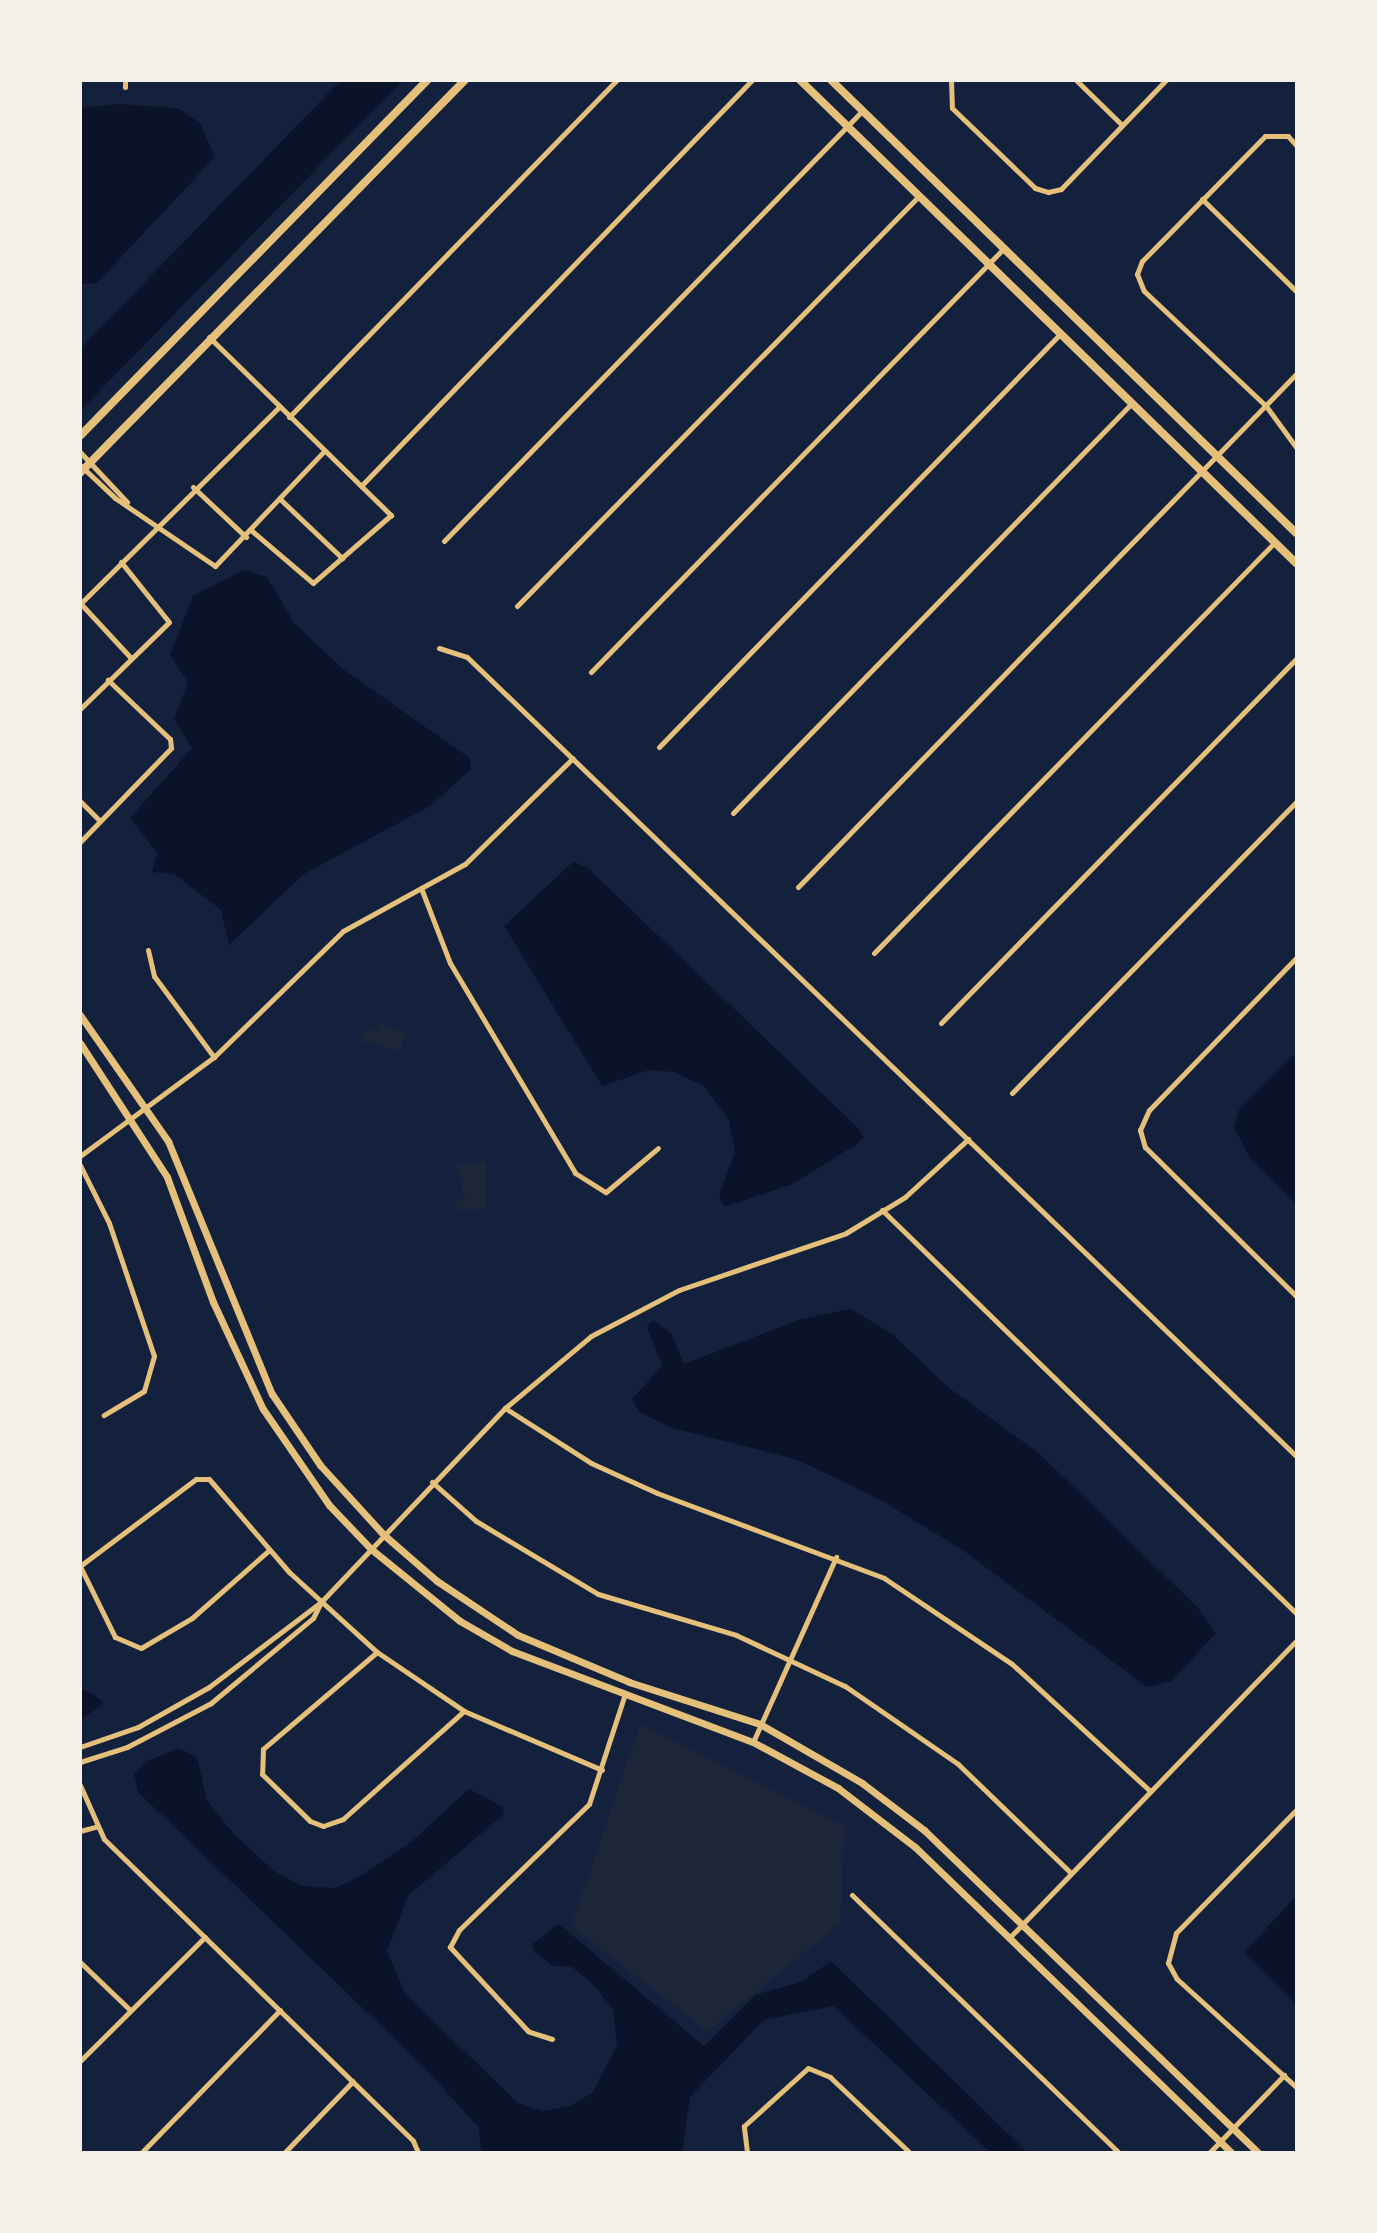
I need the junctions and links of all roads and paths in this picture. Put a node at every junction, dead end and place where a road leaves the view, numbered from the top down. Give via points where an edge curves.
1 (428, 80) edge
2 (465, 80) edge
3 (617, 80) edge
4 (752, 80) edge
5 (800, 80) edge
6 (831, 80) edge
7 (951, 80) edge
8 (1076, 80) edge
9 (1166, 80) edge
10 (862, 111) junction
11 (1122, 125) junction
12 (848, 126) junction
13 (1297, 145) edge
14 (918, 197) junction
15 (1202, 199) junction
16 (1003, 249) junction
17 (989, 264) junction
18 (1297, 291) edge
19 (1060, 334) junction
20 (209, 337) junction
21 (1297, 374) edge
22 (1132, 403) junction
23 (1266, 406) junction
24 (279, 407) junction
25 (289, 417) junction
26 (80, 436) edge
27 (1297, 447) edge
28 (324, 451) junction
29 (80, 452) edge
30 (1217, 456) junction
31 (84, 467) edge
32 (1202, 471) junction
33 (361, 486) junction
34 (193, 487) junction
35 (280, 499) junction
36 (154, 524) junction
37 (251, 530) junction
38 (1297, 534) edge
39 (246, 537) junction
40 (444, 541) dead end
41 (1275, 542) junction
42 (342, 558) junction
43 (121, 562) junction
44 (1297, 563) edge
45 (81, 604) edge
46 (517, 606) dead end
47 (439, 649) dead end
48 (131, 658) junction
49 (1297, 659) edge
50 (591, 672) dead end
51 (108, 680) junction
52 (80, 709) edge
53 (659, 747) dead end
54 (573, 758) junction
55 (80, 801) edge
56 (1297, 802) edge
57 (733, 813) dead end
58 (100, 821) junction
59 (80, 842) edge
60 (798, 887) dead end
61 (421, 888) junction
62 (148, 950) dead end
63 (874, 953) dead end
64 (1297, 958) edge
65 (80, 1014) edge
66 (941, 1023) dead end
67 (80, 1042) edge
68 (214, 1057) junction
69 (1012, 1093) dead end
70 (151, 1109) junction
71 (136, 1121) junction
72 (968, 1139) junction
73 (658, 1148) dead end
74 (80, 1157) edge
75 (80, 1165) edge
76 (882, 1210) junction
77 (1297, 1296) edge
78 (505, 1408) junction
79 (104, 1415) dead end
80 (1297, 1456) edge
81 (432, 1482) junction
82 (384, 1535) junction
83 (371, 1549) junction
84 (269, 1550) junction
85 (835, 1557) junction
86 (80, 1566) edge
87 (321, 1602) junction
88 (1297, 1613) edge
89 (1297, 1641) edge
90 (377, 1652) junction
91 (787, 1656) junction
92 (624, 1697) junction
93 (464, 1711) junction
94 (760, 1724) junction
95 (753, 1742) junction
96 (80, 1747) edge
97 (80, 1762) edge
98 (602, 1770) junction
99 (80, 1786) edge
100 (1150, 1791) junction
101 (1297, 1810) edge
102 (95, 1827) junction
103 (80, 1831) edge
104 (1071, 1873) junction
105 (852, 1895) dead end
106 (1022, 1925) junction
107 (205, 1937) junction
108 (1010, 1937) junction
109 (80, 1962) edge
110 (130, 2010) junction
111 (280, 2010) junction
112 (552, 2039) dead end
113 (80, 2062) edge
114 (1284, 2075) junction
115 (353, 2081) junction
116 (1297, 2087) edge
117 (1232, 2129) junction
118 (1220, 2142) junction
119 (142, 2152) edge
120 (285, 2152) edge
121 (418, 2152) edge
122 (747, 2152) edge
123 (909, 2152) edge
124 (1118, 2152) edge
125 (1210, 2152) edge
126 (1231, 2152) edge
127 (1256, 2152) edge

1 - 26 main road
2 - 20 main road
3 - 25 street
4 - 33 street
5 - 12 main road
6 - 10 main road
7 - 11 street via 952,108 1035,188 1061,189
8 - 11 street
9 - 11 street
10 - 12 street
10 - 16 main road
12 - 14 main road
12 - 40 street
13 - 15 street via 1276,133
14 - 17 main road
14 - 46 street
15 - 18 street
15 - 23 street via 1137,274 1144,291
16 - 17 street
16 - 30 main road
17 - 19 main road
17 - 50 street
19 - 22 main road
19 - 53 street
20 - 24 street
20 - 31 main road
21 - 23 street
22 - 32 main road
22 - 57 street
23 - 27 street
23 - 30 street
24 - 25 street
24 - 34 street
25 - 28 street
28 - 33 street
28 - 35 street
29 - 31 street
30 - 32 street
30 - 38 main road
31 - 36 street
32 - 41 main road
32 - 60 street
33 - 42 street via 391,515
34 - 36 street
34 - 39 street
35 - 37 street
35 - 42 street
36 - 39 street via 210,565 222,562
36 - 43 street
37 - 39 street
37 - 42 street via 313,583
41 - 44 main road
41 - 63 street
43 - 45 street
43 - 48 street via 169,622
45 - 48 street
47 - 54 street via 467,657
48 - 51 street
49 - 66 street
51 - 52 street
51 - 58 street via 170,739 171,748
54 - 61 street via 494,840
54 - 72 street
55 - 58 street
56 - 69 street
58 - 59 street
61 - 68 street via 343,931
61 - 73 street via 450,963 575,1173 606,1192
62 - 68 street via 154,976
64 - 77 street via 1149,1110 1140,1130 1145,1147
65 - 70 street
67 - 71 street
68 - 70 street
70 - 71 street
70 - 82 street via 197,1201 234,1313 272,1394 320,1465
71 - 74 street
71 - 83 street via 167,1177 213,1303 263,1409 329,1505
72 - 76 street
72 - 80 street
75 - 79 street via 109,1223 154,1356 144,1391
76 - 78 street via 817,1246 632,1310 553,1363
76 - 88 street
78 - 81 street
78 - 85 street via 591,1463 657,1493
81 - 82 street
81 - 91 street via 477,1521 598,1594
82 - 83 street
82 - 94 street via 437,1581 518,1635 629,1682
83 - 87 street
83 - 92 street via 481,1633 545,1667
84 - 86 street via 209,1479 196,1479
84 - 86 street via 192,1618 141,1648 124,1646
84 - 87 street
85 - 91 street
85 - 100 street via 894,1584 1012,1664
87 - 90 street
87 - 96 street via 209,1687 138,1727
87 - 97 street via 313,1618 211,1703 127,1747
89 - 100 street
90 - 93 street
90 - 93 street via 263,1749 262,1773 323,1826 343,1819 377,1793
91 - 94 street
91 - 104 street via 917,1733
92 - 95 street
92 - 98 street
93 - 98 street
94 - 95 street
94 - 106 street via 896,1809
95 - 108 street via 828,1781 889,1824
98 - 112 street via 575,1824 459,1930 450,1947 528,2031
99 - 102 street
100 - 104 street
101 - 114 street via 1176,1933 1168,1963 1185,1987
102 - 103 street
102 - 107 street
104 - 106 street
105 - 124 street
106 - 108 street
106 - 117 street
107 - 110 street
107 - 111 street
108 - 118 street
109 - 110 street
110 - 113 street
111 - 115 street
111 - 119 street
114 - 116 street
114 - 117 street
115 - 120 street
115 - 121 street
117 - 118 street
117 - 127 street
118 - 125 street
118 - 126 street
122 - 123 street via 742,2134 795,2074 815,2068

